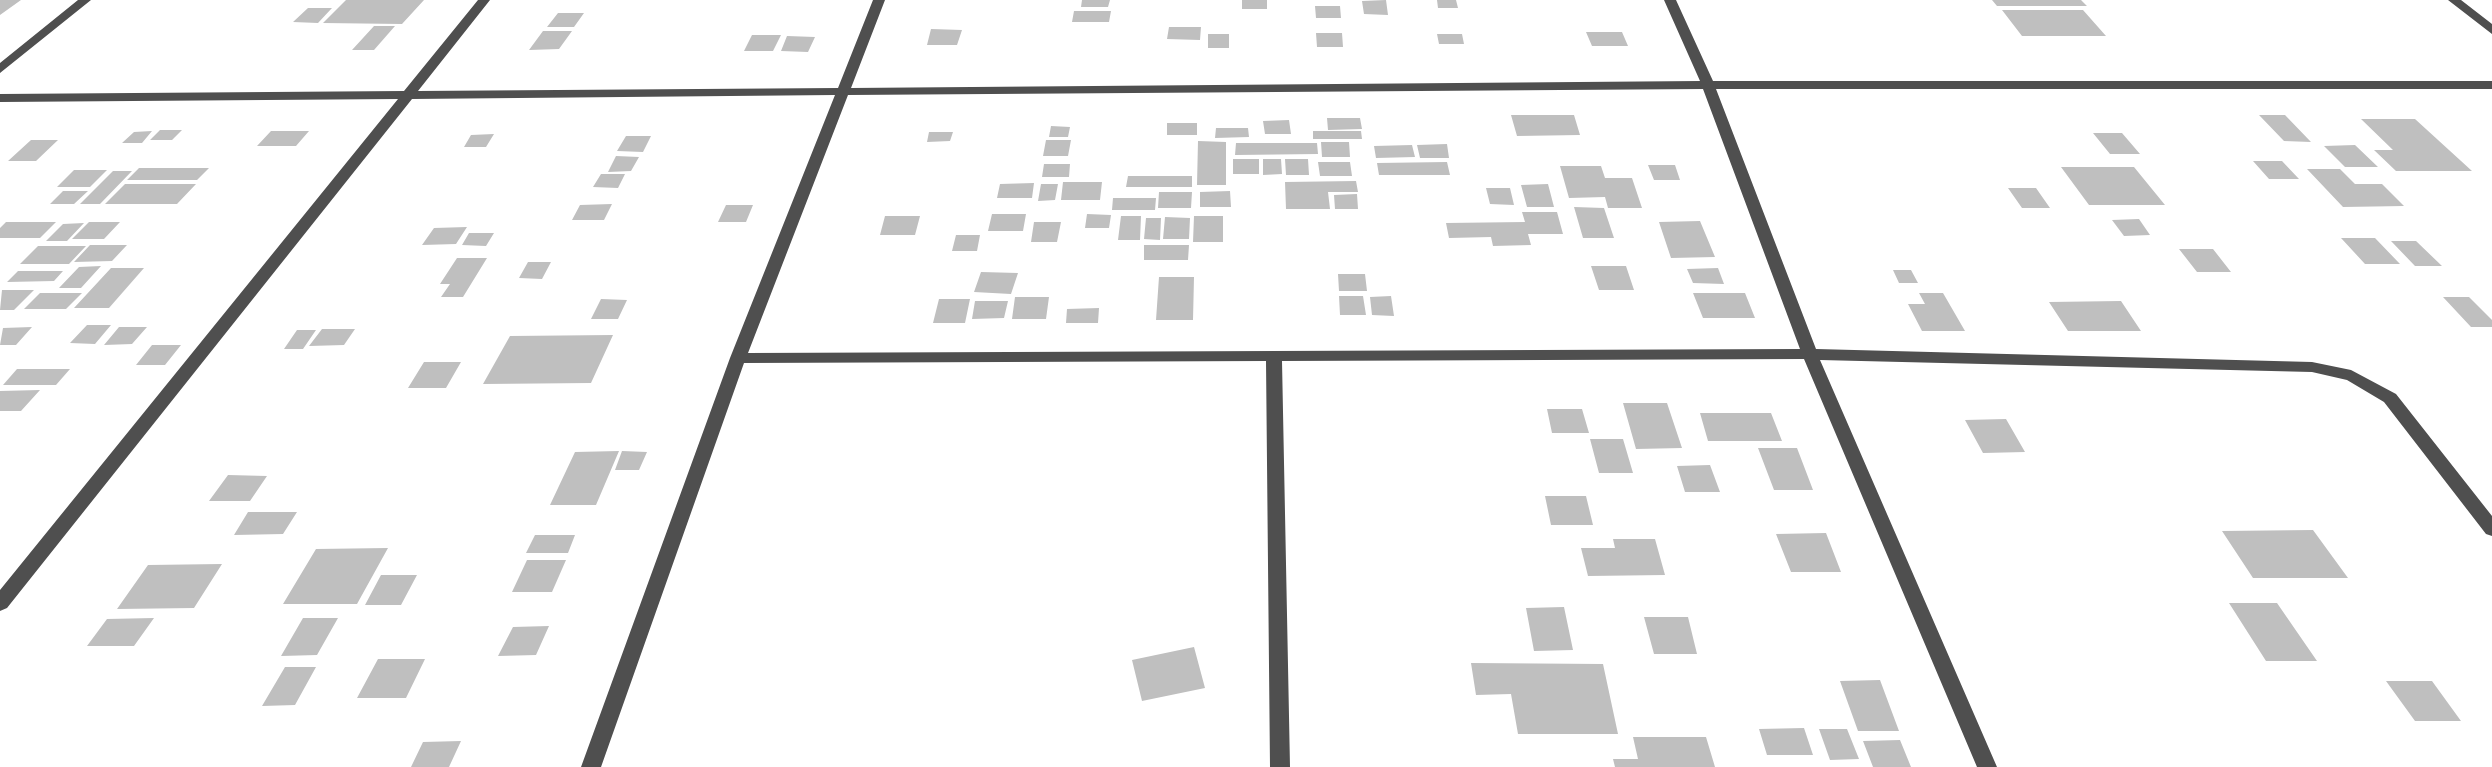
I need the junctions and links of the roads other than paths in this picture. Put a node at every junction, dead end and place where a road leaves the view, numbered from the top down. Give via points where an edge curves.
1 (85, 0) edge
2 (484, 0) edge
3 (879, 0) edge
4 (1670, 0) edge
5 (2454, 0) edge
6 (2492, 30) edge
7 (0, 69) edge
8 (1708, 85) junction
9 (2492, 85) edge
10 (842, 92) junction
11 (408, 95) junction
12 (0, 98) edge
13 (1810, 354) junction
14 (738, 358) junction
15 (1274, 358) junction
16 (2492, 529) edge
17 (0, 603) edge
18 (591, 767) edge
19 (1280, 767) edge
20 (1987, 767) edge

1 - 7 street
2 - 11 street
3 - 10 street
4 - 8 street
5 - 6 street
8 - 9 street
8 - 10 street
8 - 13 street
10 - 11 street
10 - 14 street
11 - 12 street
11 - 17 street
13 - 15 street
13 - 16 street via 2312,367 2351,375 2390,398
13 - 20 street
14 - 15 street
14 - 18 street
15 - 19 street

